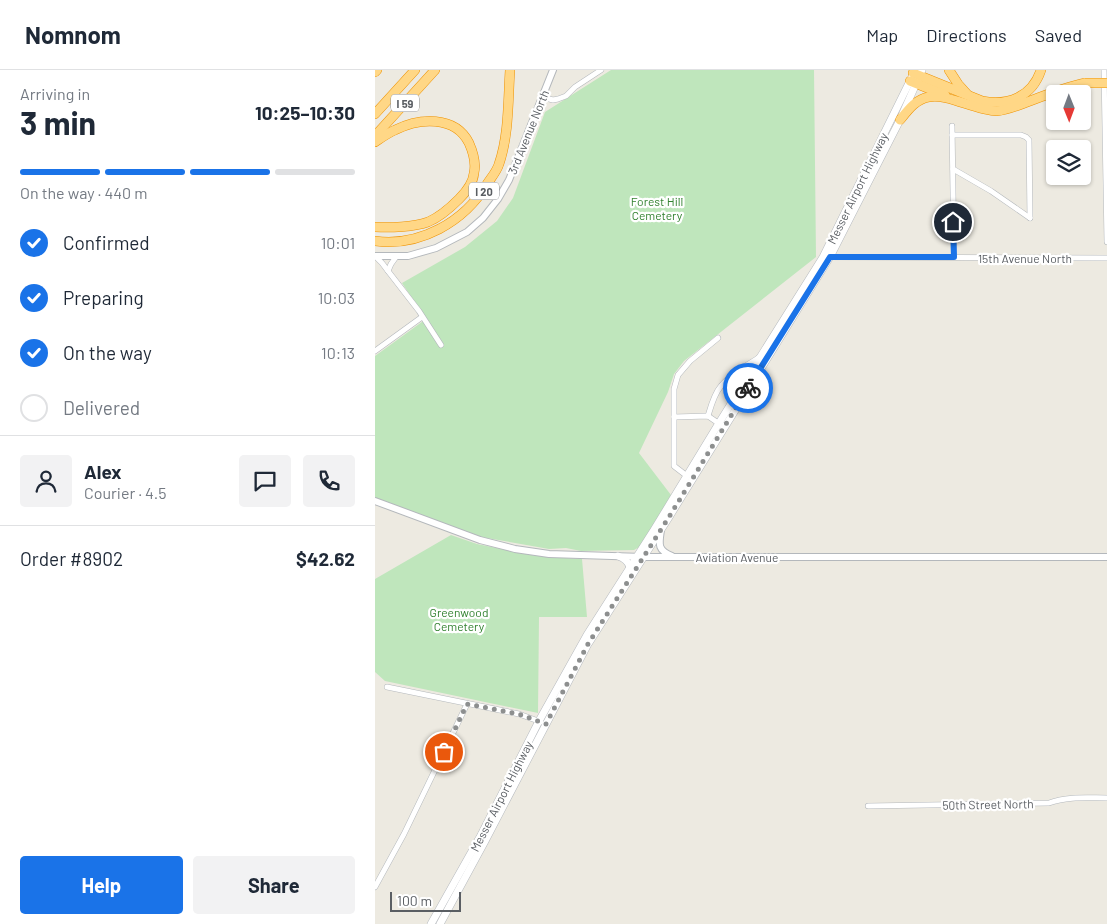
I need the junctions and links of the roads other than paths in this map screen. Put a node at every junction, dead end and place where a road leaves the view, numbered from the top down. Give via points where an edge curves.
1 (415, 70) edge
2 (435, 70) edge
3 (510, 70) edge
4 (553, 70) edge
5 (601, 70) edge
6 (949, 70) edge
7 (1041, 70) edge
8 (1104, 70) edge
9 (916, 75) edge
10 (1107, 82) edge
11 (969, 96) junction
12 (542, 97) junction
13 (982, 109) junction
14 (375, 114) edge
15 (899, 120) junction
16 (952, 126) dead end
17 (1106, 132) edge
18 (952, 134) junction
19 (375, 136) edge
20 (375, 142) edge
21 (953, 169) junction
22 (1106, 171) edge
23 (1107, 213) edge
24 (375, 227) edge
25 (375, 240) edge
26 (1107, 242) edge
27 (375, 256) edge
28 (396, 257) junction
29 (826, 257) junction
30 (954, 257) junction
31 (1107, 258) edge
32 (388, 271) junction
33 (422, 317) junction
34 (718, 338) dead end
35 (441, 345) dead end
36 (375, 351) edge
37 (761, 356) junction
38 (708, 416) junction
39 (675, 417) junction
40 (721, 426) junction
41 (687, 476) junction
42 (375, 501) edge
43 (661, 530) junction
44 (618, 556) junction
45 (640, 557) junction
46 (680, 557) junction
47 (1107, 557) edge
48 (630, 567) junction
49 (387, 687) dead end
50 (467, 704) junction
51 (543, 723) junction
52 (1107, 798) edge
53 (868, 806) dead end
54 (375, 887) edge
55 (431, 924) edge
56 (440, 924) edge

1 - 14 highway, I 59
2 - 19 highway, I 59
3 - 25 highway, I 20 via 505,137 499,166 482,193 457,218 427,235 403,241
4 - 12 street, 3rd Avenue North
5 - 12 street via 559,100
6 - 11 highway
7 - 11 highway via 1029,90 1011,100 991,103
8 - 17 street
9 - 11 highway
9 - 13 highway
9 - 15 main road, Messer Airport Highway
9 - 29 main road, Messer Airport Highway
10 - 13 highway, bridge via 1069,86 1012,108
12 - 28 street, 3rd Avenue North via 509,180 483,218 467,232 443,245
13 - 15 highway via 930,96 919,100
15 - 29 main road, Messer Airport Highway
16 - 18 street
17 - 22 street
18 - 21 street
18 - 21 street via 1021,135 1029,140 1030,218
20 - 24 highway via 413,123 447,123 467,140 475,173 465,194 441,215 428,222
21 - 30 street
22 - 23 street
23 - 26 street
27 - 28 street, 3rd Avenue North
27 - 32 street
28 - 32 street
29 - 30 street, 15th Avenue North
29 - 37 main road, Messer Airport Highway
29 - 40 main road, Messer Airport Highway
30 - 31 street, 15th Avenue North
32 - 33 street
33 - 35 street
33 - 36 street
34 - 39 street via 678,375 674,388
37 - 38 street via 721,386
37 - 40 main road, Messer Airport Highway
38 - 39 street
38 - 40 street
39 - 41 street via 674,466
40 - 41 main road, Messer Airport Highway
40 - 43 main road, Messer Airport Highway
41 - 45 main road, Messer Airport Highway
42 - 44 street, Aviation Avenue via 480,540 515,549 549,554
43 - 45 main road, Messer Airport Highway
43 - 46 street via 660,548 670,556
44 - 45 street, Aviation Avenue
44 - 48 main road
45 - 46 street, Aviation Avenue
45 - 48 main road, Messer Airport Highway
45 - 51 main road, Messer Airport Highway
46 - 47 street, Aviation Avenue
48 - 51 main road, Messer Airport Highway via 587,635
49 - 50 street
50 - 51 street via 519,714
50 - 54 street
51 - 55 main road, Messer Airport Highway
51 - 56 main road, Messer Airport Highway
52 - 53 street, 50th Street North via 1057,799 1049,803

